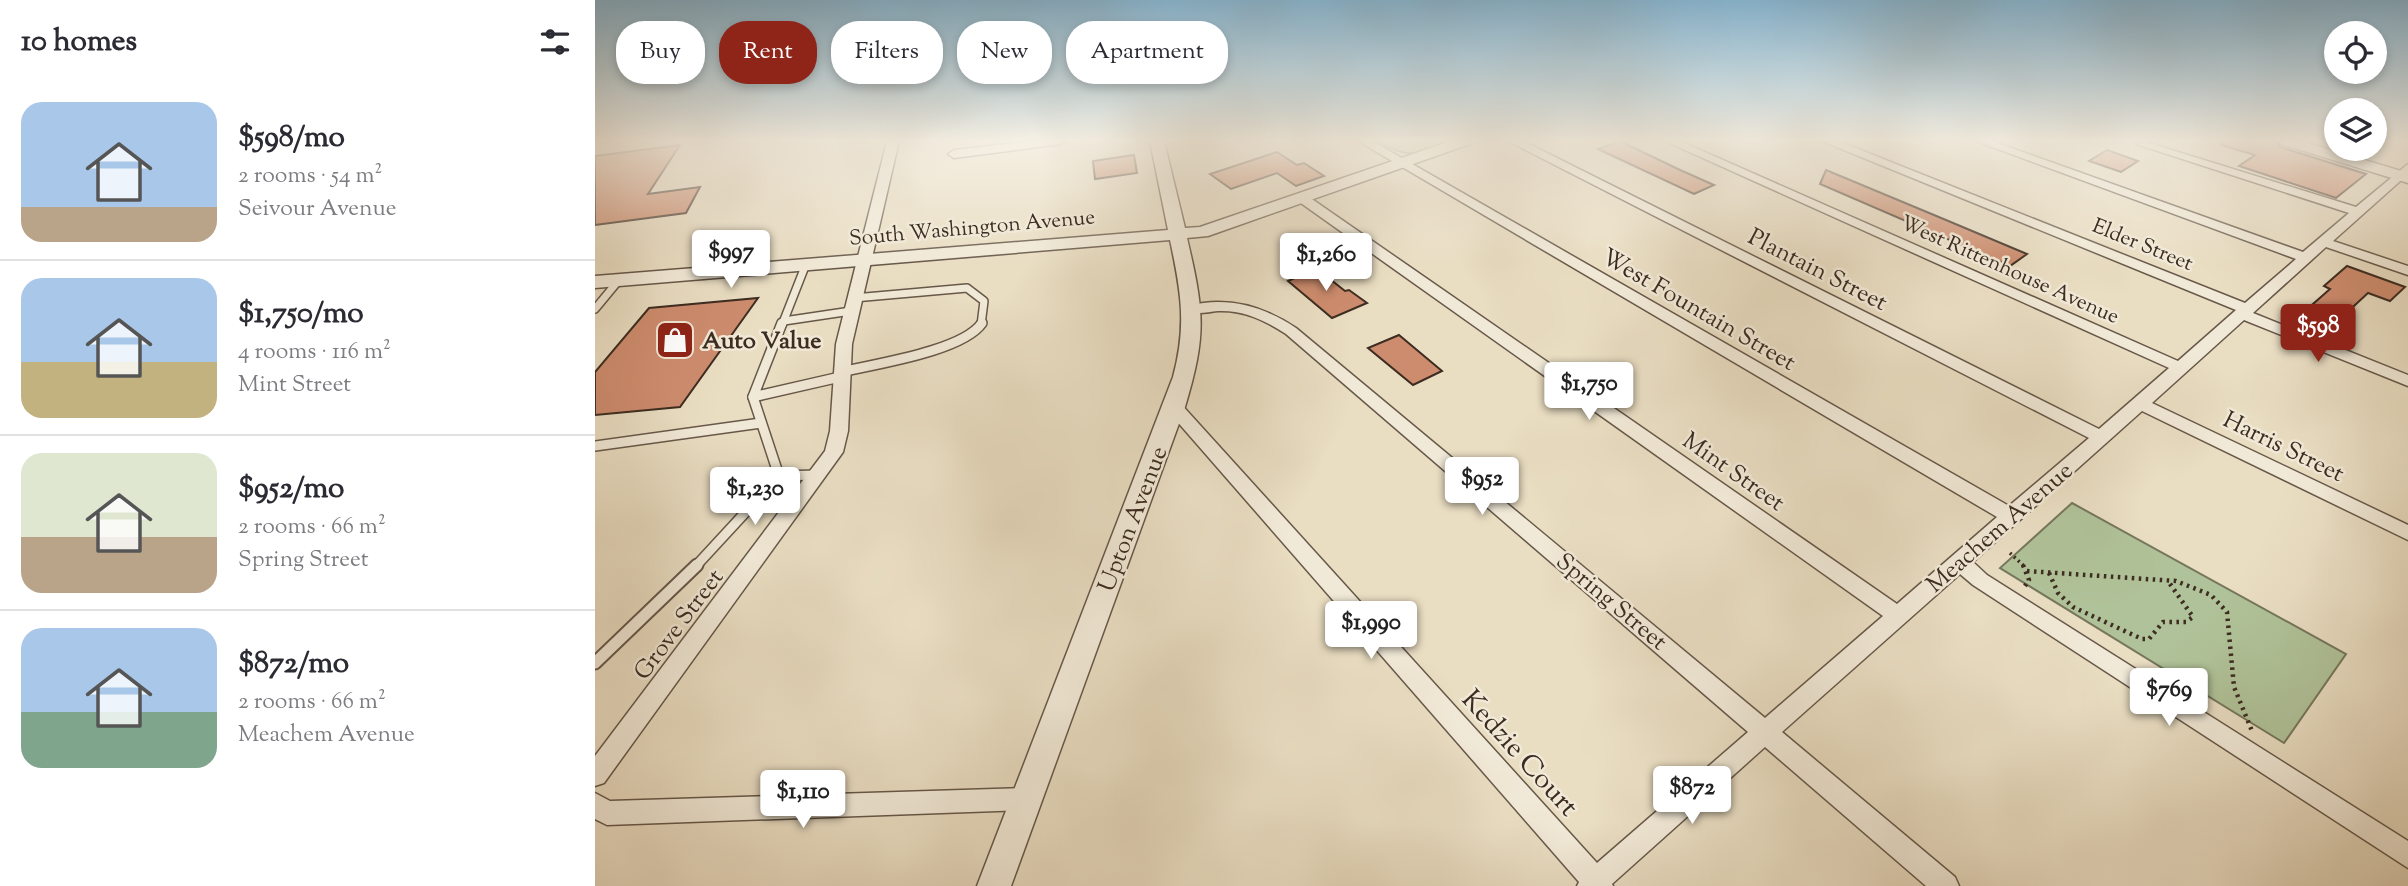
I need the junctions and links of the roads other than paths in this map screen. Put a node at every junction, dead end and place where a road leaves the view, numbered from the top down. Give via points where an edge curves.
1 (882, 182) edge
2 (1166, 182) edge
3 (1346, 182) edge
4 (1434, 182) edge
5 (1596, 182) edge
6 (1764, 182) edge
7 (1929, 182) edge
8 (2096, 182) edge
9 (2264, 182) edge
10 (2395, 182) edge
11 (1301, 198) junction
12 (2358, 212) junction
13 (1178, 234) junction
14 (2324, 242) junction
15 (2305, 258) junction
16 (863, 259) junction
17 (806, 264) junction
18 (2408, 271) edge
19 (619, 280) junction
20 (595, 282) edge
21 (852, 305) junction
22 (595, 309) edge
23 (1193, 309) junction
24 (2245, 311) junction
25 (784, 321) junction
26 (2179, 367) junction
27 (841, 375) junction
28 (2408, 381) edge
29 (753, 397) junction
30 (2138, 403) junction
31 (1174, 407) junction
32 (761, 423) junction
33 (2101, 437) junction
34 (595, 446) edge
35 (819, 475) junction
36 (779, 476) junction
37 (2011, 516) junction
38 (2408, 533) edge
39 (1959, 561) junction
40 (1897, 615) junction
41 (595, 663) edge
42 (1764, 731) junction
43 (595, 775) edge
44 (1025, 799) junction
45 (595, 805) edge
46 (2408, 856) edge
47 (1595, 884) edge
48 (994, 886) edge
49 (1945, 886) edge

1 - 16 street, Grove Street
2 - 13 street, Upton Avenue
3 - 11 street, South Washington Avenue
4 - 37 street, West Fountain Street
5 - 33 street, Plantain Street
6 - 26 street, West Rittenhouse Avenue
7 - 24 street, Elder Street
8 - 15 street
9 - 12 street
10 - 12 street, Meachem Avenue
11 - 13 street, South Washington Avenue via 1202,232
11 - 40 street, Mint Street
12 - 14 street, Meachem Avenue
13 - 16 street, South Washington Avenue
13 - 23 street, Upton Avenue
14 - 15 street, Meachem Avenue
14 - 18 street
15 - 24 street, Meachem Avenue
16 - 17 street, South Washington Avenue
16 - 21 street, Grove Street
17 - 19 street, South Washington Avenue
17 - 25 lane
19 - 20 street, South Washington Avenue
19 - 22 lane
21 - 25 lane
21 - 27 street, Grove Street
21 - 27 lane via 967,288 984,301 986,314 969,338
23 - 31 street, Upton Avenue via 1192,348
23 - 42 street, Spring Street via 1238,306 1291,331
24 - 26 street, Meachem Avenue
24 - 28 street, Elder Street
25 - 29 lane
26 - 30 street, Meachem Avenue
27 - 29 lane
27 - 35 street, Grove Street via 839,431 834,452
29 - 32 lane
30 - 33 street, Meachem Avenue
30 - 38 street, Harris Street
31 - 44 street, Upton Avenue
31 - 47 street, Kedzie Court
32 - 34 lane
32 - 36 lane
33 - 37 street, Meachem Avenue
35 - 36 lane
35 - 43 street, Grove Street
36 - 41 lane via 682,580
37 - 39 street, Meachem Avenue
39 - 40 street, Meachem Avenue
39 - 46 street via 1980,580
40 - 42 street, Meachem Avenue
42 - 47 street, Meachem Avenue
42 - 49 street, Spring Street
44 - 45 street via 607,813
44 - 48 street, Upton Avenue

